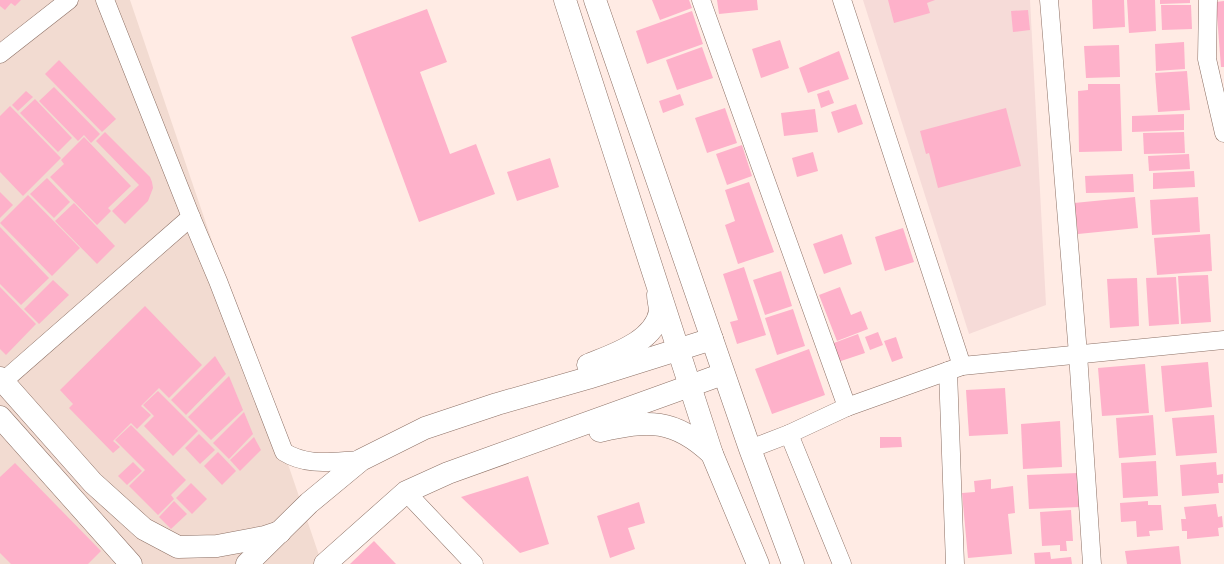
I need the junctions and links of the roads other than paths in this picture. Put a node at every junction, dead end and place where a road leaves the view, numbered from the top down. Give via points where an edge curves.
1 (69, 0) edge
2 (105, 0) edge
3 (565, 0) edge
4 (595, 0) edge
5 (701, 0) edge
6 (842, 0) edge
7 (1049, 0) edge
8 (1208, 0) edge
9 (0, 54) edge
10 (1224, 128) edge
11 (191, 217) junction
12 (656, 284) junction
13 (712, 340) junction
14 (1224, 343) edge
15 (679, 350) junction
16 (1078, 354) junction
17 (955, 369) junction
18 (723, 374) junction
19 (1, 381) edge
20 (690, 386) junction
21 (498, 404) junction
22 (847, 407) junction
23 (0, 417) edge
24 (789, 434) junction
25 (750, 449) junction
26 (509, 452) junction
27 (712, 454) junction
28 (361, 460) junction
29 (406, 492) junction
30 (280, 532) junction
31 (131, 564) edge
32 (247, 564) edge
33 (325, 564) edge
34 (474, 564) edge
35 (758, 564) edge
36 (793, 564) edge
37 (842, 564) edge
38 (955, 564) edge
39 (1092, 564) edge

1 - 9 street
2 - 11 street
3 - 12 main road
4 - 13 main road
5 - 22 street
6 - 17 street
7 - 16 street
8 - 10 street via 1207,59
11 - 19 street
11 - 28 street via 284,452 295,459 312,462
12 - 15 main road
12 - 21 main road via 660,311 652,329 632,346
13 - 15 main road
13 - 18 main road
14 - 16 street
15 - 20 main road
15 - 21 main road
16 - 17 street
16 - 39 street
17 - 22 street
17 - 38 street
18 - 20 main road
18 - 25 main road
19 - 30 main road via 93,483 144,529 178,547 217,546
20 - 26 main road
20 - 27 main road
21 - 28 main road via 425,428
22 - 24 street
23 - 31 main road
24 - 25 street
24 - 37 street
25 - 36 main road
26 - 27 main road via 627,425 659,424 682,431
26 - 29 main road via 448,473
27 - 35 main road
28 - 30 main road via 309,503
29 - 33 main road
29 - 34 street
30 - 32 main road

